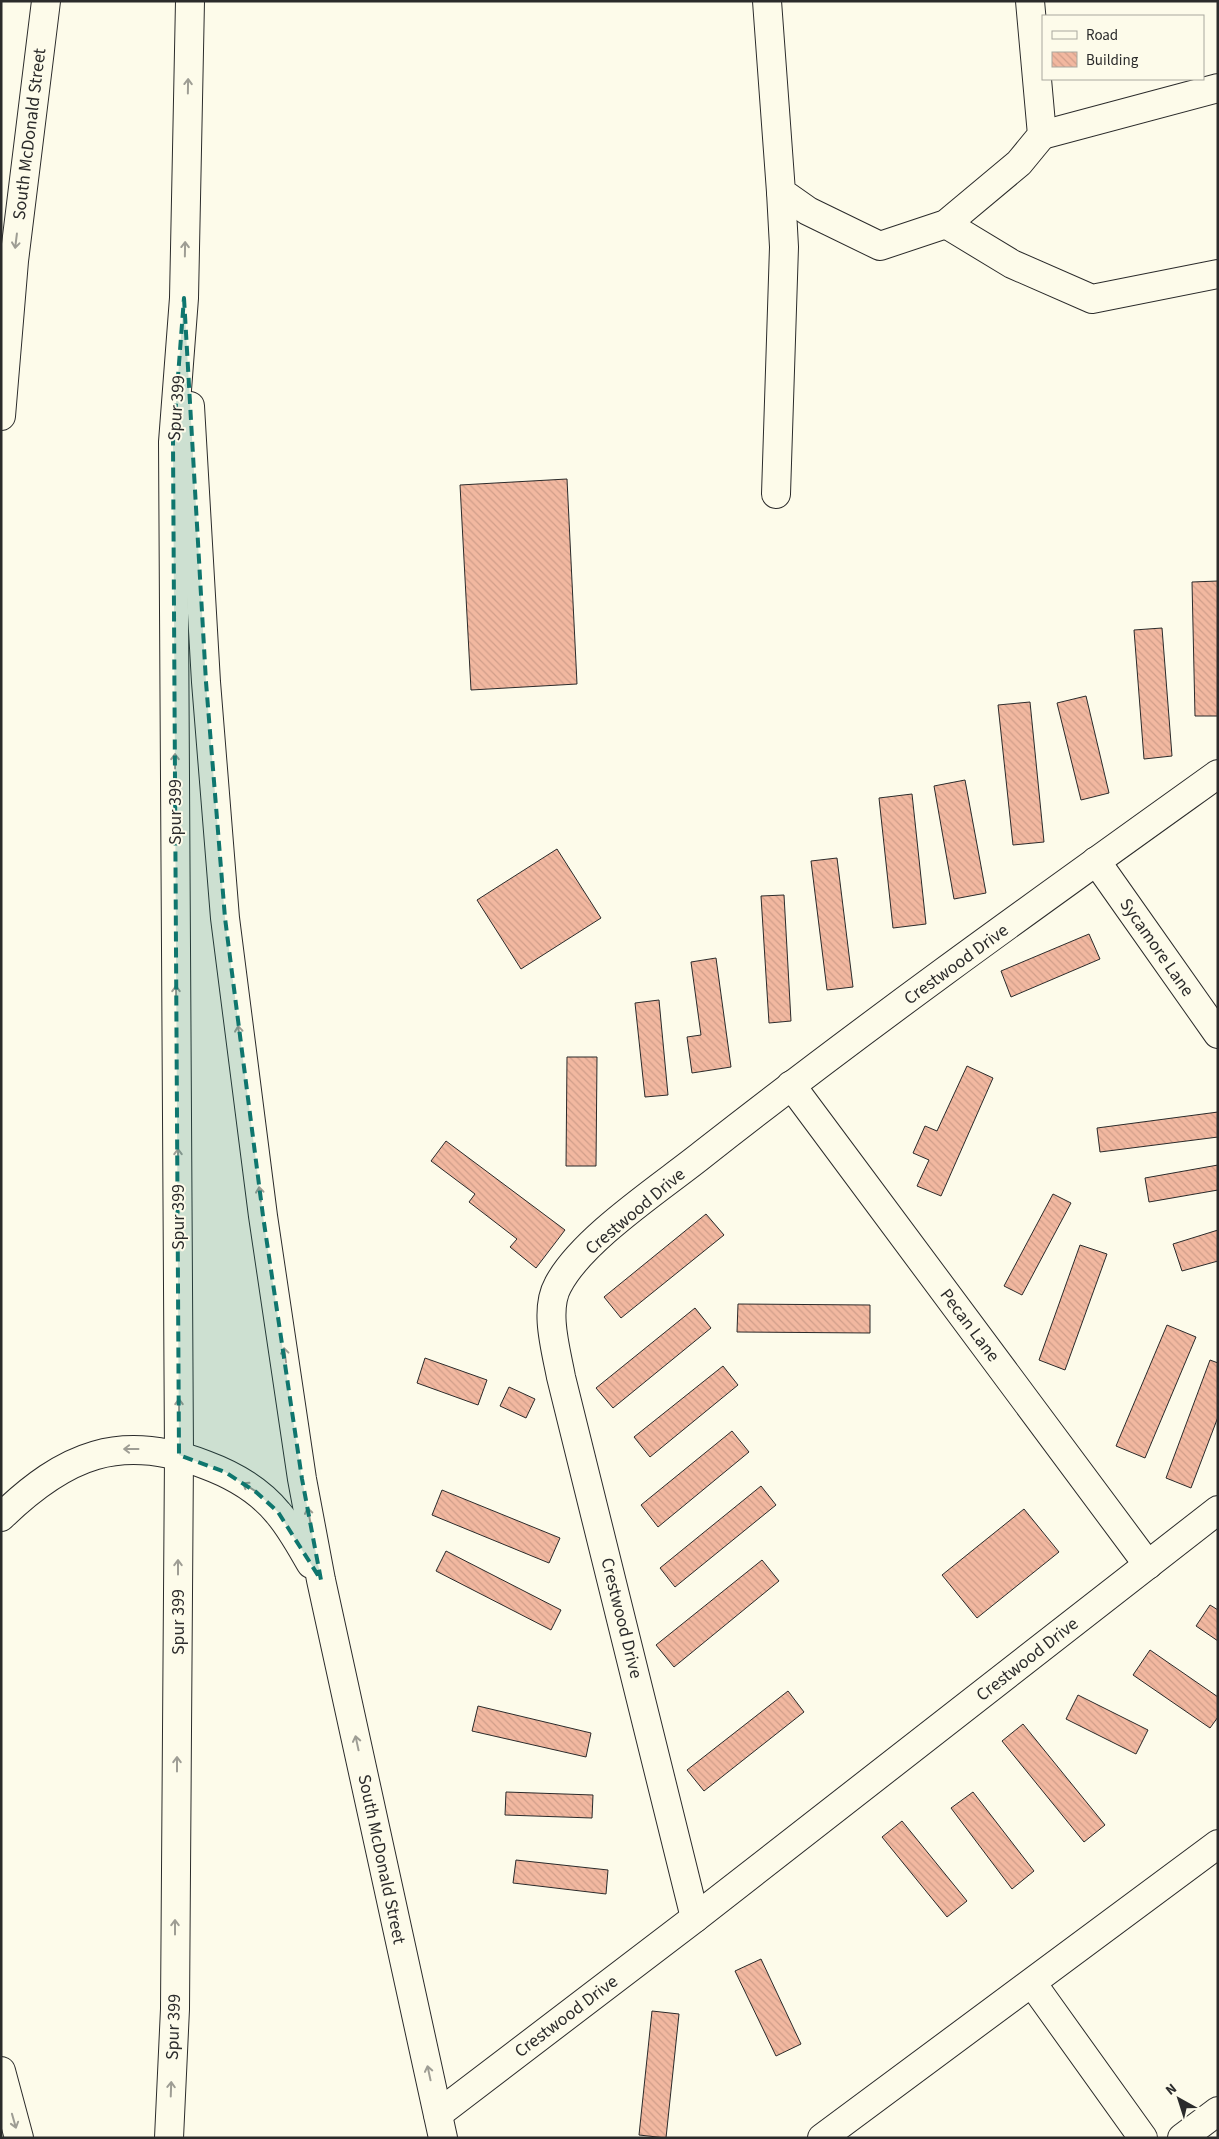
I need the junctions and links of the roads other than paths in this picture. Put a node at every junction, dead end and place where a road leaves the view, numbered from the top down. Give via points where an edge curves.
1 (46, 1) edge
2 (190, 1) edge
3 (767, 1) edge
4 (1030, 1) edge
5 (1218, 88) edge
6 (1042, 135) junction
7 (781, 192) junction
8 (946, 224) junction
9 (1218, 274) edge
10 (184, 298) junction
11 (1, 416) edge
12 (776, 494) dead end
13 (1218, 774) edge
14 (1096, 861) junction
15 (1218, 1034) edge
16 (791, 1085) junction
17 (180, 1455) junction
18 (1218, 1510) edge
19 (1, 1517) edge
20 (1148, 1565) junction
21 (321, 1580) junction
22 (1218, 1844) edge
23 (694, 1918) junction
24 (1032, 1983) junction
25 (1, 2071) edge
26 (1218, 2112) edge
27 (440, 2126) edge
28 (19, 2138) edge
29 (169, 2138) edge
30 (822, 2138) edge
31 (1142, 2138) edge
32 (1182, 2138) edge

1 -> 11 main road, South McDonald Street via 14,261
10 -> 2 main road
3 - 7 main road
4 - 6 main road
5 - 6 main road
6 - 8 main road via 1019,163
7 - 8 main road via 808,211 880,246
7 - 12 main road via 784,248
8 - 9 main road via 1012,264 1092,299
17 -> 10 main road, Spur 399 via 173,442
21 -> 10 main road, South McDonald Street via 302,1479 263,1216 225,918 206,682
13 - 14 main road, Crestwood Drive
14 - 15 main road, Sycamore Lane
14 - 16 main road, Crestwood Drive
16 - 20 main road, Pecan Lane
16 - 23 main road, Crestwood Drive via 594,1240 566,1272 557,1287 552,1308 561,1376
17 -> 19 main road via 127,1448 90,1456 56,1472
21 -> 17 main road via 278,1512 256,1492 225,1472
29 -> 17 main road, Spur 399 via 175,2009
18 - 20 main road, Crestwood Drive
20 - 23 main road, Crestwood Drive
27 -> 21 main road, South McDonald Street
22 - 24 main road
23 - 27 main road, Crestwood Drive
24 - 30 main road
24 - 31 main road
25 -> 28 main road
26 - 32 main road

